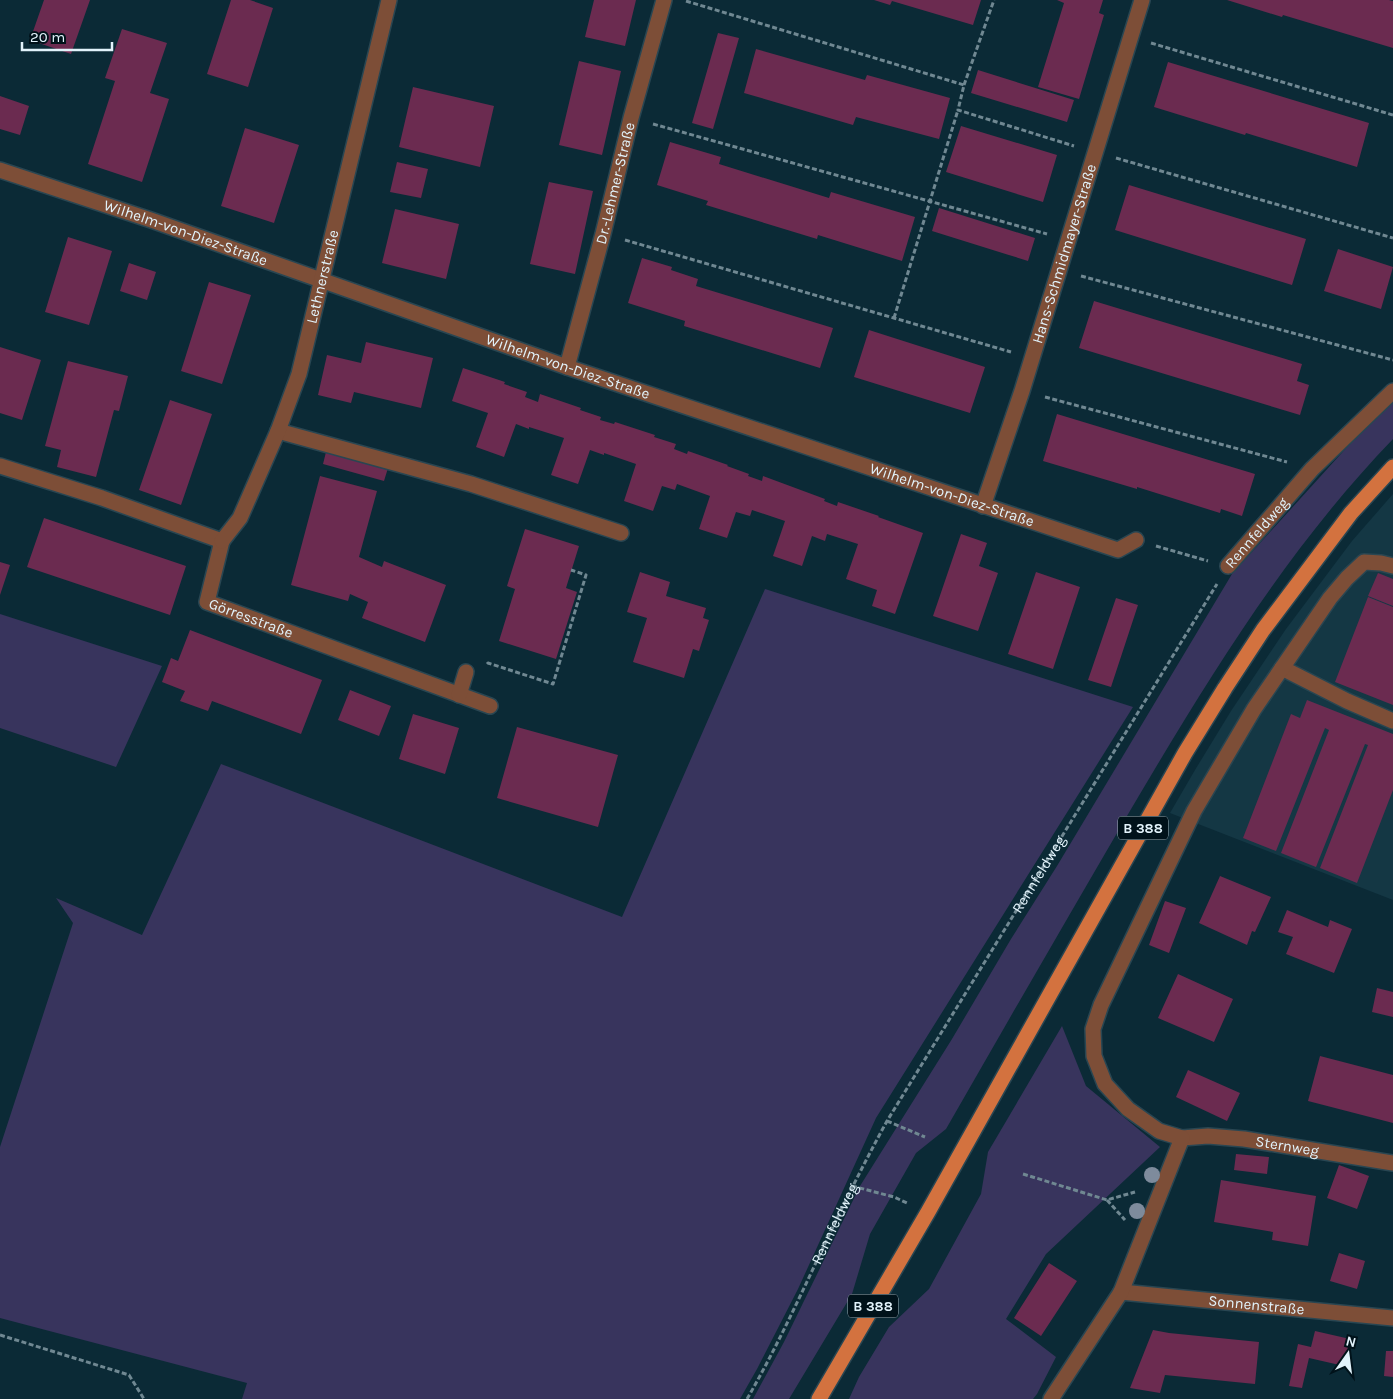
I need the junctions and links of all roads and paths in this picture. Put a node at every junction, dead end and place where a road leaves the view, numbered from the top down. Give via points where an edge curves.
1 (389, 0) edge
2 (664, 0) edge
3 (683, 0) edge
4 (994, 0) edge
5 (1142, 0) edge
6 (1131, 38) junction
7 (964, 85) junction
8 (958, 110) junction
9 (1393, 115) edge
10 (630, 118) junction
11 (1095, 152) junction
12 (0, 170) edge
13 (930, 201) junction
14 (603, 234) junction
15 (1393, 238) edge
16 (1069, 240) junction
17 (1059, 270) junction
18 (321, 280) junction
19 (894, 318) junction
20 (1032, 358) junction
21 (1393, 360) edge
22 (566, 367) junction
23 (1022, 391) junction
24 (1393, 391) edge
25 (278, 431) junction
26 (0, 466) edge
27 (1393, 467) edge
28 (1312, 469) junction
29 (983, 506) junction
30 (621, 533) dead end
31 (1136, 540) joint
32 (222, 541) junction
33 (1228, 566) junction
34 (1393, 566) edge
35 (571, 570) dead end
36 (488, 663) dead end
37 (1282, 668) junction
38 (466, 672) dead end
39 (459, 695) junction
40 (490, 706) dead end
41 (1393, 721) edge
42 (887, 1121) junction
43 (925, 1137) dead end
44 (1182, 1138) junction
45 (1393, 1163) edge
46 (1023, 1174) dead end
47 (1165, 1184) junction
48 (852, 1186) junction
49 (894, 1197) dead end
50 (1121, 1292) junction
51 (1393, 1318) edge
52 (0, 1335) edge
53 (144, 1399) edge
54 (747, 1399) edge
55 (818, 1399) edge
56 (1051, 1399) edge

1 - 18 street, Lethnerstraße
2 - 10 street, Dr.-Lehmer-Straße
3 - 7 path
4 - 7 path
5 - 6 street, Hans-Schmidmayer-Straße
6 - 9 path
6 - 11 street, Hans-Schmidmayer-Straße
7 - 8 path
8 - 11 path
8 - 13 path
10 - 13 path
10 - 14 street, Dr.-Lehmer-Straße
11 - 15 path
11 - 16 street, Hans-Schmidmayer-Straße
12 - 18 street, Wilhelm-von-Diez-Straße
13 - 16 path
13 - 19 path
14 - 19 path
14 - 22 street, Dr.-Lehmer-Straße
16 - 17 street, Hans-Schmidmayer-Straße
17 - 20 street, Hans-Schmidmayer-Straße
17 - 21 path
18 - 22 street, Wilhelm-von-Diez-Straße
18 - 25 street, Lethnerstraße via 298,374
19 - 20 path
20 - 23 street, Hans-Schmidmayer-Straße
22 - 29 street, Wilhelm-von-Diez-Straße
23 - 28 path
23 - 29 street, Hans-Schmidmayer-Straße
24 - 28 street, Rennfeldweg
25 - 30 street via 471,484
25 - 32 street, Lethnerstraße via 240,518
26 - 32 street
27 - 55 main road, B 388 via 1351,513 1263,630 1225,688 928,1212
28 - 33 street, Rennfeldweg
29 - 31 street, Wilhelm-von-Diez-Straße via 1118,550
31 - 33 path
32 - 39 street, Görresstraße via 207,602
33 - 42 path, Rennfeldweg
34 - 37 street via 1364,562 1330,598
35 - 36 path via 586,575 552,684
37 - 41 street
37 - 44 street via 1194,811 1101,1005 1093,1029 1094,1056 1105,1084 1128,1109 1159,1132
38 - 39 street
39 - 40 street, Görresstraße
42 - 43 path
42 - 48 path, Rennfeldweg
44 - 45 street, Sternweg via 1244,1139
44 - 47 street
46 - 47 path via 1107,1200
47 - 50 street
48 - 49 path
48 - 54 path, Rennfeldweg via 804,1290
50 - 51 street, Sonnenstraße
50 - 56 street
52 - 53 path via 129,1375

